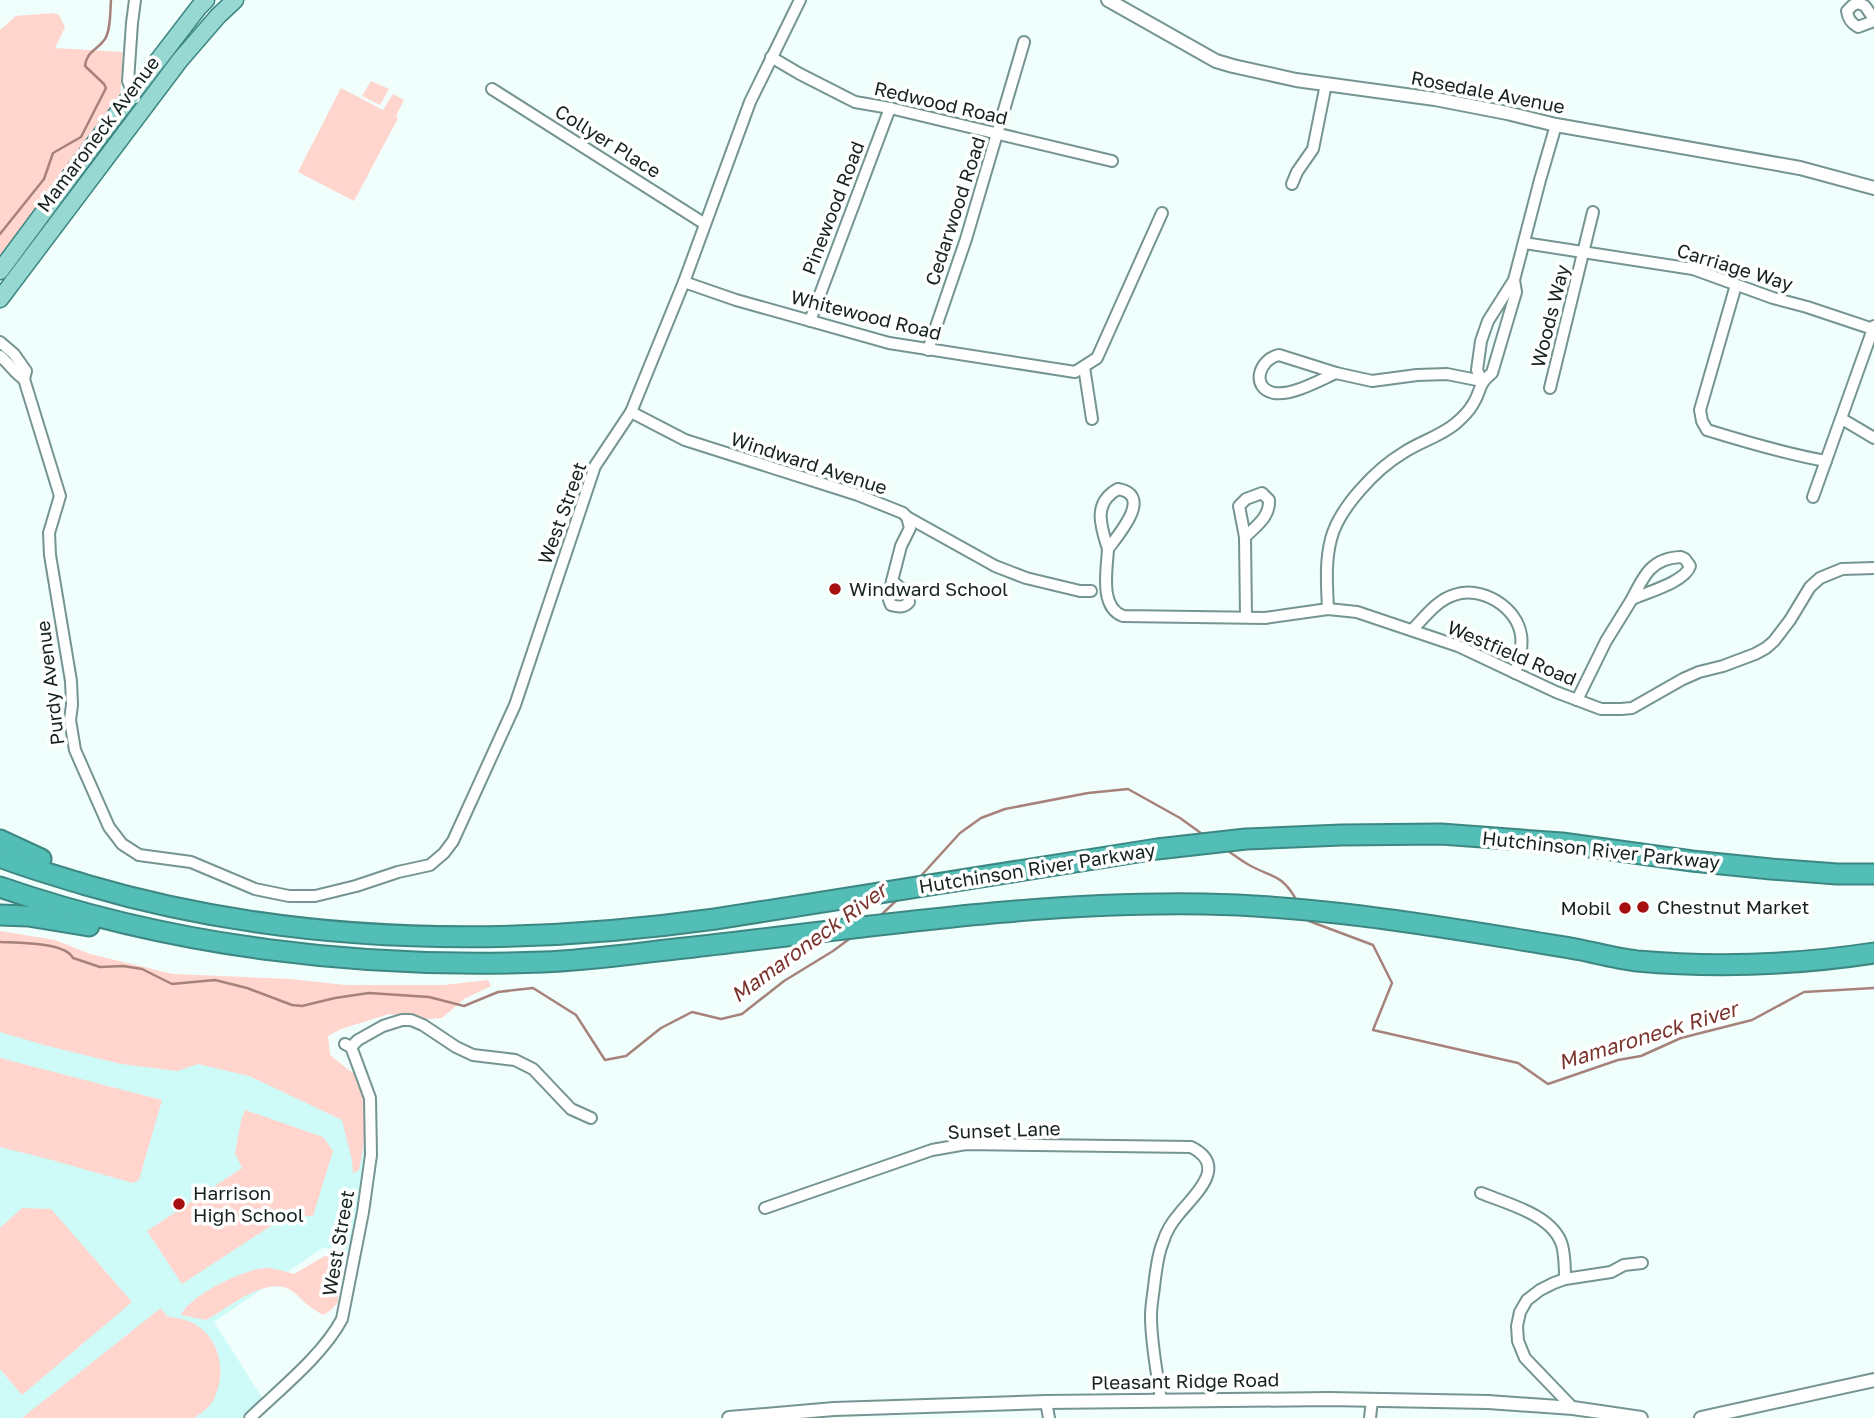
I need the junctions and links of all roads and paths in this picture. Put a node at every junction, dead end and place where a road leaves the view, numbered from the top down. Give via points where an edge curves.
1 (135, 0) edge
2 (206, 0) edge
3 (235, 0) edge
4 (800, 0) edge
5 (1108, 0) edge
6 (1024, 41) dead end
7 (771, 57) junction
8 (1326, 84) junction
9 (492, 89) dead end
10 (132, 93) junction
11 (144, 107) junction
12 (890, 108) junction
13 (1556, 125) junction
14 (998, 134) junction
15 (1112, 161) dead end
16 (1292, 184) dead end
17 (1874, 188) edge
18 (1593, 212) dead end
19 (1162, 213) dead end
20 (705, 223) junction
21 (1524, 243) junction
22 (1583, 253) junction
23 (0, 271) edge
24 (1514, 280) junction
25 (684, 282) junction
26 (1736, 285) junction
27 (0, 299) edge
28 (810, 321) junction
29 (1874, 327) edge
30 (0, 342) edge
31 (928, 350) junction
32 (0, 356) edge
33 (1084, 367) junction
34 (1336, 373) junction
35 (24, 379) junction
36 (1482, 381) junction
37 (1550, 388) dead end
38 (631, 412) junction
39 (1092, 419) dead end
40 (1842, 419) junction
41 (1874, 438) edge
42 (1826, 461) junction
43 (1813, 497) dead end
44 (907, 517) junction
45 (1245, 537) dead end
46 (1108, 549) junction
47 (1874, 568) edge
48 (892, 581) dead end
49 (1091, 591) dead end
50 (1632, 598) junction
51 (1328, 609) junction
52 (1247, 617) junction
53 (1412, 630) junction
54 (1515, 673) junction
55 (1577, 700) junction
56 (0, 841) edge
57 (0, 857) edge
58 (1874, 874) edge
59 (0, 887) edge
60 (332, 892) joint
61 (135, 900) junction
62 (0, 915) edge
63 (272, 950) junction
64 (1874, 953) edge
65 (591, 1118) dead end
66 (1481, 1193) dead end
67 (765, 1208) dead end
68 (1642, 1263) dead end
69 (1565, 1279) junction
70 (1874, 1380) edge
71 (1372, 1400) junction
72 (1161, 1401) junction
73 (1046, 1402) junction
74 (1573, 1408) junction
75 (250, 1418) edge
76 (729, 1418) edge
77 (1049, 1418) edge
78 (1370, 1418) edge
79 (1641, 1418) edge
80 (1701, 1418) edge

1 - 10 street via 128,81
2 - 10 main road, Mamaroneck Avenue
3 - 11 main road, Mamaroneck Avenue via 187,51
4 - 7 street, West Street
5 - 8 street, Rosedale Avenue via 1216,61
6 - 14 street, Cedarwood Road
7 - 12 street, Redwood Road via 855,102
7 - 20 street, West Street
8 - 13 street, Rosedale Avenue via 1435,99
8 - 16 street via 1313,149
9 - 20 street, Collyer Place
10 - 11 street
10 - 23 main road, Mamaroneck Avenue
11 - 27 main road, Mamaroneck Avenue
12 - 14 street, Redwood Road
12 - 28 street, Pinewood Road
13 - 17 street, Rosedale Avenue via 1800,168
13 - 21 street
14 - 15 street, Redwood Road
14 - 31 street, Cedarwood Road
18 - 22 street
19 - 33 street via 1097,358
20 - 25 street, West Street
21 - 22 street, Carriage Way
21 - 24 street
22 - 26 street, Carriage Way via 1693,269
22 - 37 street, Woods Way
24 - 36 street via 1516,292 1492,373
24 - 36 street via 1481,341 1477,370
25 - 28 street, Whitewood Road
25 - 38 street, West Street
26 - 29 street, Carriage Way
26 - 42 street via 1700,410 1702,421 1707,430
28 - 31 street, Whitewood Road
29 - 40 street
30 - 35 street, Purdy Avenue via 21,363
31 - 33 street, Whitewood Road via 1075,372
32 - 35 street, Purdy Avenue
33 - 39 street
34 - 34 street via 1286,393 1273,393 1260,380 1264,364 1279,355
34 - 36 street via 1372,381 1447,374
35 - 60 street, Purdy Avenue via 60,496 49,533 50,555 71,681 73,740 109,827 122,844 139,855 191,862 255,889 289,896
36 - 51 street via 1473,404 1455,423 1391,460 1345,509 1332,537 1326,575
38 - 44 street, Windward Avenue via 685,440 858,495
38 - 60 street, West Street via 595,466 515,705 453,841 430,865
40 - 41 street
40 - 42 street
42 - 43 street
44 - 48 street via 910,528
44 - 49 street, Windward Avenue via 1026,579
45 - 52 street
46 - 46 street via 1101,511 1115,490 1126,490 1135,502 1133,512
46 - 52 street, Westfield Road via 1107,590 1117,614
47 - 55 street, Westfield Road via 1842,569 1820,578 1774,641 1755,654 1683,679 1632,708 1601,709
50 - 50 street via 1682,577 1690,566 1685,559 1668,558 1644,576
50 - 55 street
51 - 52 street, Westfield Road
51 - 53 street, Westfield Road via 1357,612
53 - 54 street, Westfield Road
53 - 54 street via 1453,595 1471,592 1486,596 1500,603 1521,634
54 - 55 street, Westfield Road
56 - 61 highway
57 - 61 highway, Hutchinson River Parkway
58 - 61 highway, Hutchinson River Parkway via 1771,869 1562,843 1441,834 1341,835 1189,845 652,927 552,936 388,935 291,927
59 - 63 highway, Hutchinson River Parkway via 127,924
62 - 63 highway via 217,948
63 - 64 highway, Hutchinson River Parkway via 433,963 546,962 979,915 1106,904 1212,904 1405,921 1632,960 1735,966
65 - 75 street, West Street via 571,1109 533,1069 515,1060 473,1055 411,1020 383,1026 348,1046 370,1098 371,1155 342,1319 299,1372
66 - 69 street via 1532,1214 1556,1231
67 - 72 street, Sunset Lane via 932,1150 966,1144 1191,1147 1208,1162 1207,1176 1162,1242 1151,1312
68 - 69 street
69 - 74 street via 1527,1300 1517,1326 1525,1358
70 - 80 street
71 - 72 street, Pleasant Ridge Road
71 - 74 street, Pleasant Ridge Road
71 - 78 street
72 - 73 street, Pleasant Ridge Road
73 - 76 street, Pleasant Ridge Road via 834,1409
73 - 77 street
74 - 79 street, Pleasant Ridge Road

